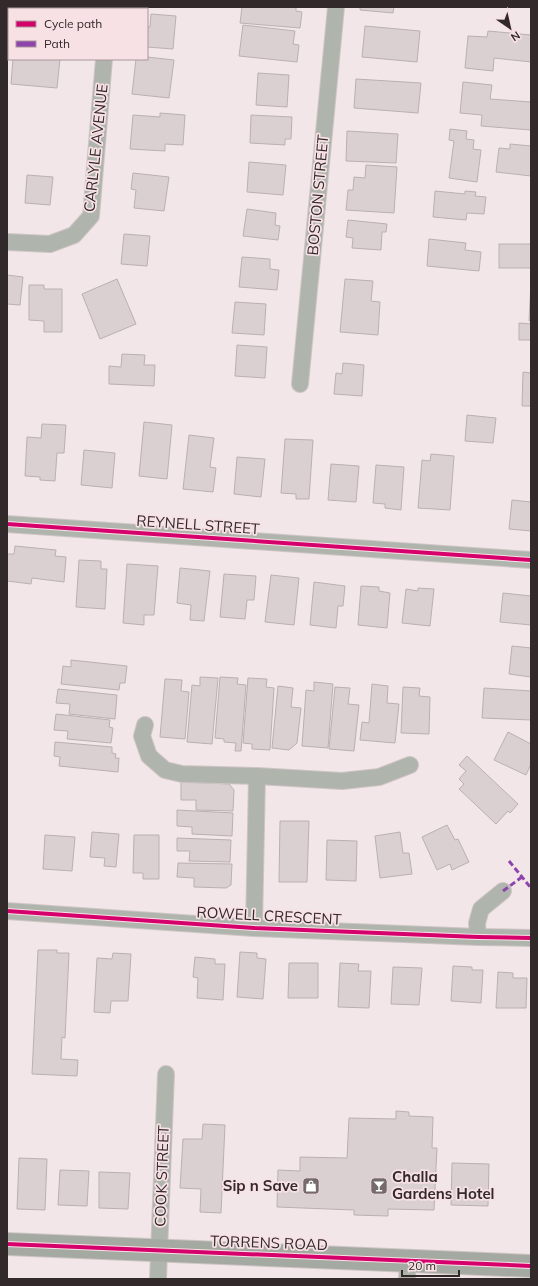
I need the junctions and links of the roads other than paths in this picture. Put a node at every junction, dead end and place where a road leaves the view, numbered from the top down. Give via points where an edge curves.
1 (336, 7) edge
2 (104, 60) edge
3 (7, 242) edge
4 (300, 384) dead end
5 (7, 524) edge
6 (531, 560) edge
7 (145, 725) dead end
8 (410, 765) dead end
9 (257, 776) junction
10 (503, 891) dead end
11 (7, 911) edge
12 (254, 928) junction
13 (478, 937) junction
14 (531, 938) edge
15 (166, 1074) dead end
16 (7, 1244) edge
17 (159, 1251) junction
18 (531, 1266) edge
19 (408, 1270) edge
20 (158, 1279) edge

1 - 4 street, BOSTON STREET
2 - 3 street, CARLYLE AVENUE via 91,216 74,235 50,244
5 - 6 street, REYNELL STREET
7 - 9 street via 142,736 149,756 165,770 182,774
8 - 9 street via 378,777 342,781
9 - 12 street
10 - 13 street via 481,909 477,923
11 - 12 street, ROWELL CRESCENT
12 - 13 street, ROWELL CRESCENT
13 - 14 street, ROWELL CRESCENT
15 - 17 street, COOK STREET
16 - 17 main road, TORRENS ROAD
17 - 19 main road, TORRENS ROAD
17 - 20 street, COOK STREET
18 - 19 main road, TORRENS ROAD

